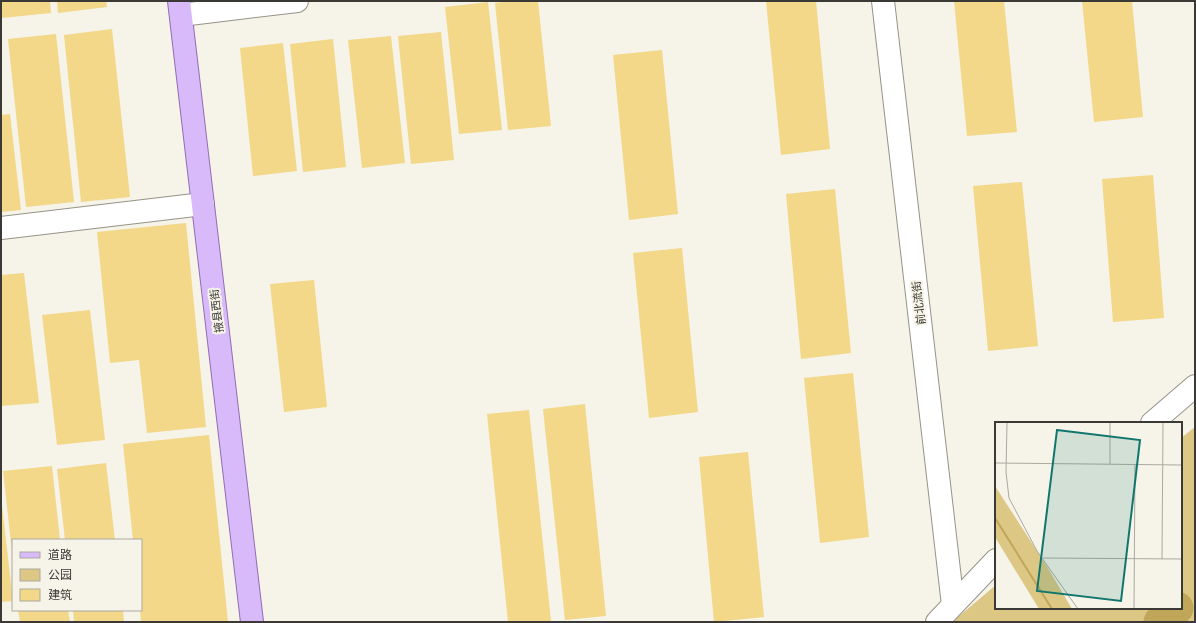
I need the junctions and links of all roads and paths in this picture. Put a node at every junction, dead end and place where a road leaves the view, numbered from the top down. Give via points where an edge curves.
1 (297, 1) edge
2 (883, 1) edge
3 (180, 8) edge
4 (203, 204) junction
5 (1, 228) edge
6 (1195, 386) edge
7 (1153, 422) edge
8 (995, 561) edge
9 (953, 605) junction
10 (252, 622) edge
11 (937, 622) edge

1 - 3 street
2 - 9 street, 前北流街
3 - 4 main road, 掖县西街
4 - 5 street
4 - 10 main road, 掖县西街
6 - 7 street
8 - 9 street
9 - 11 street

